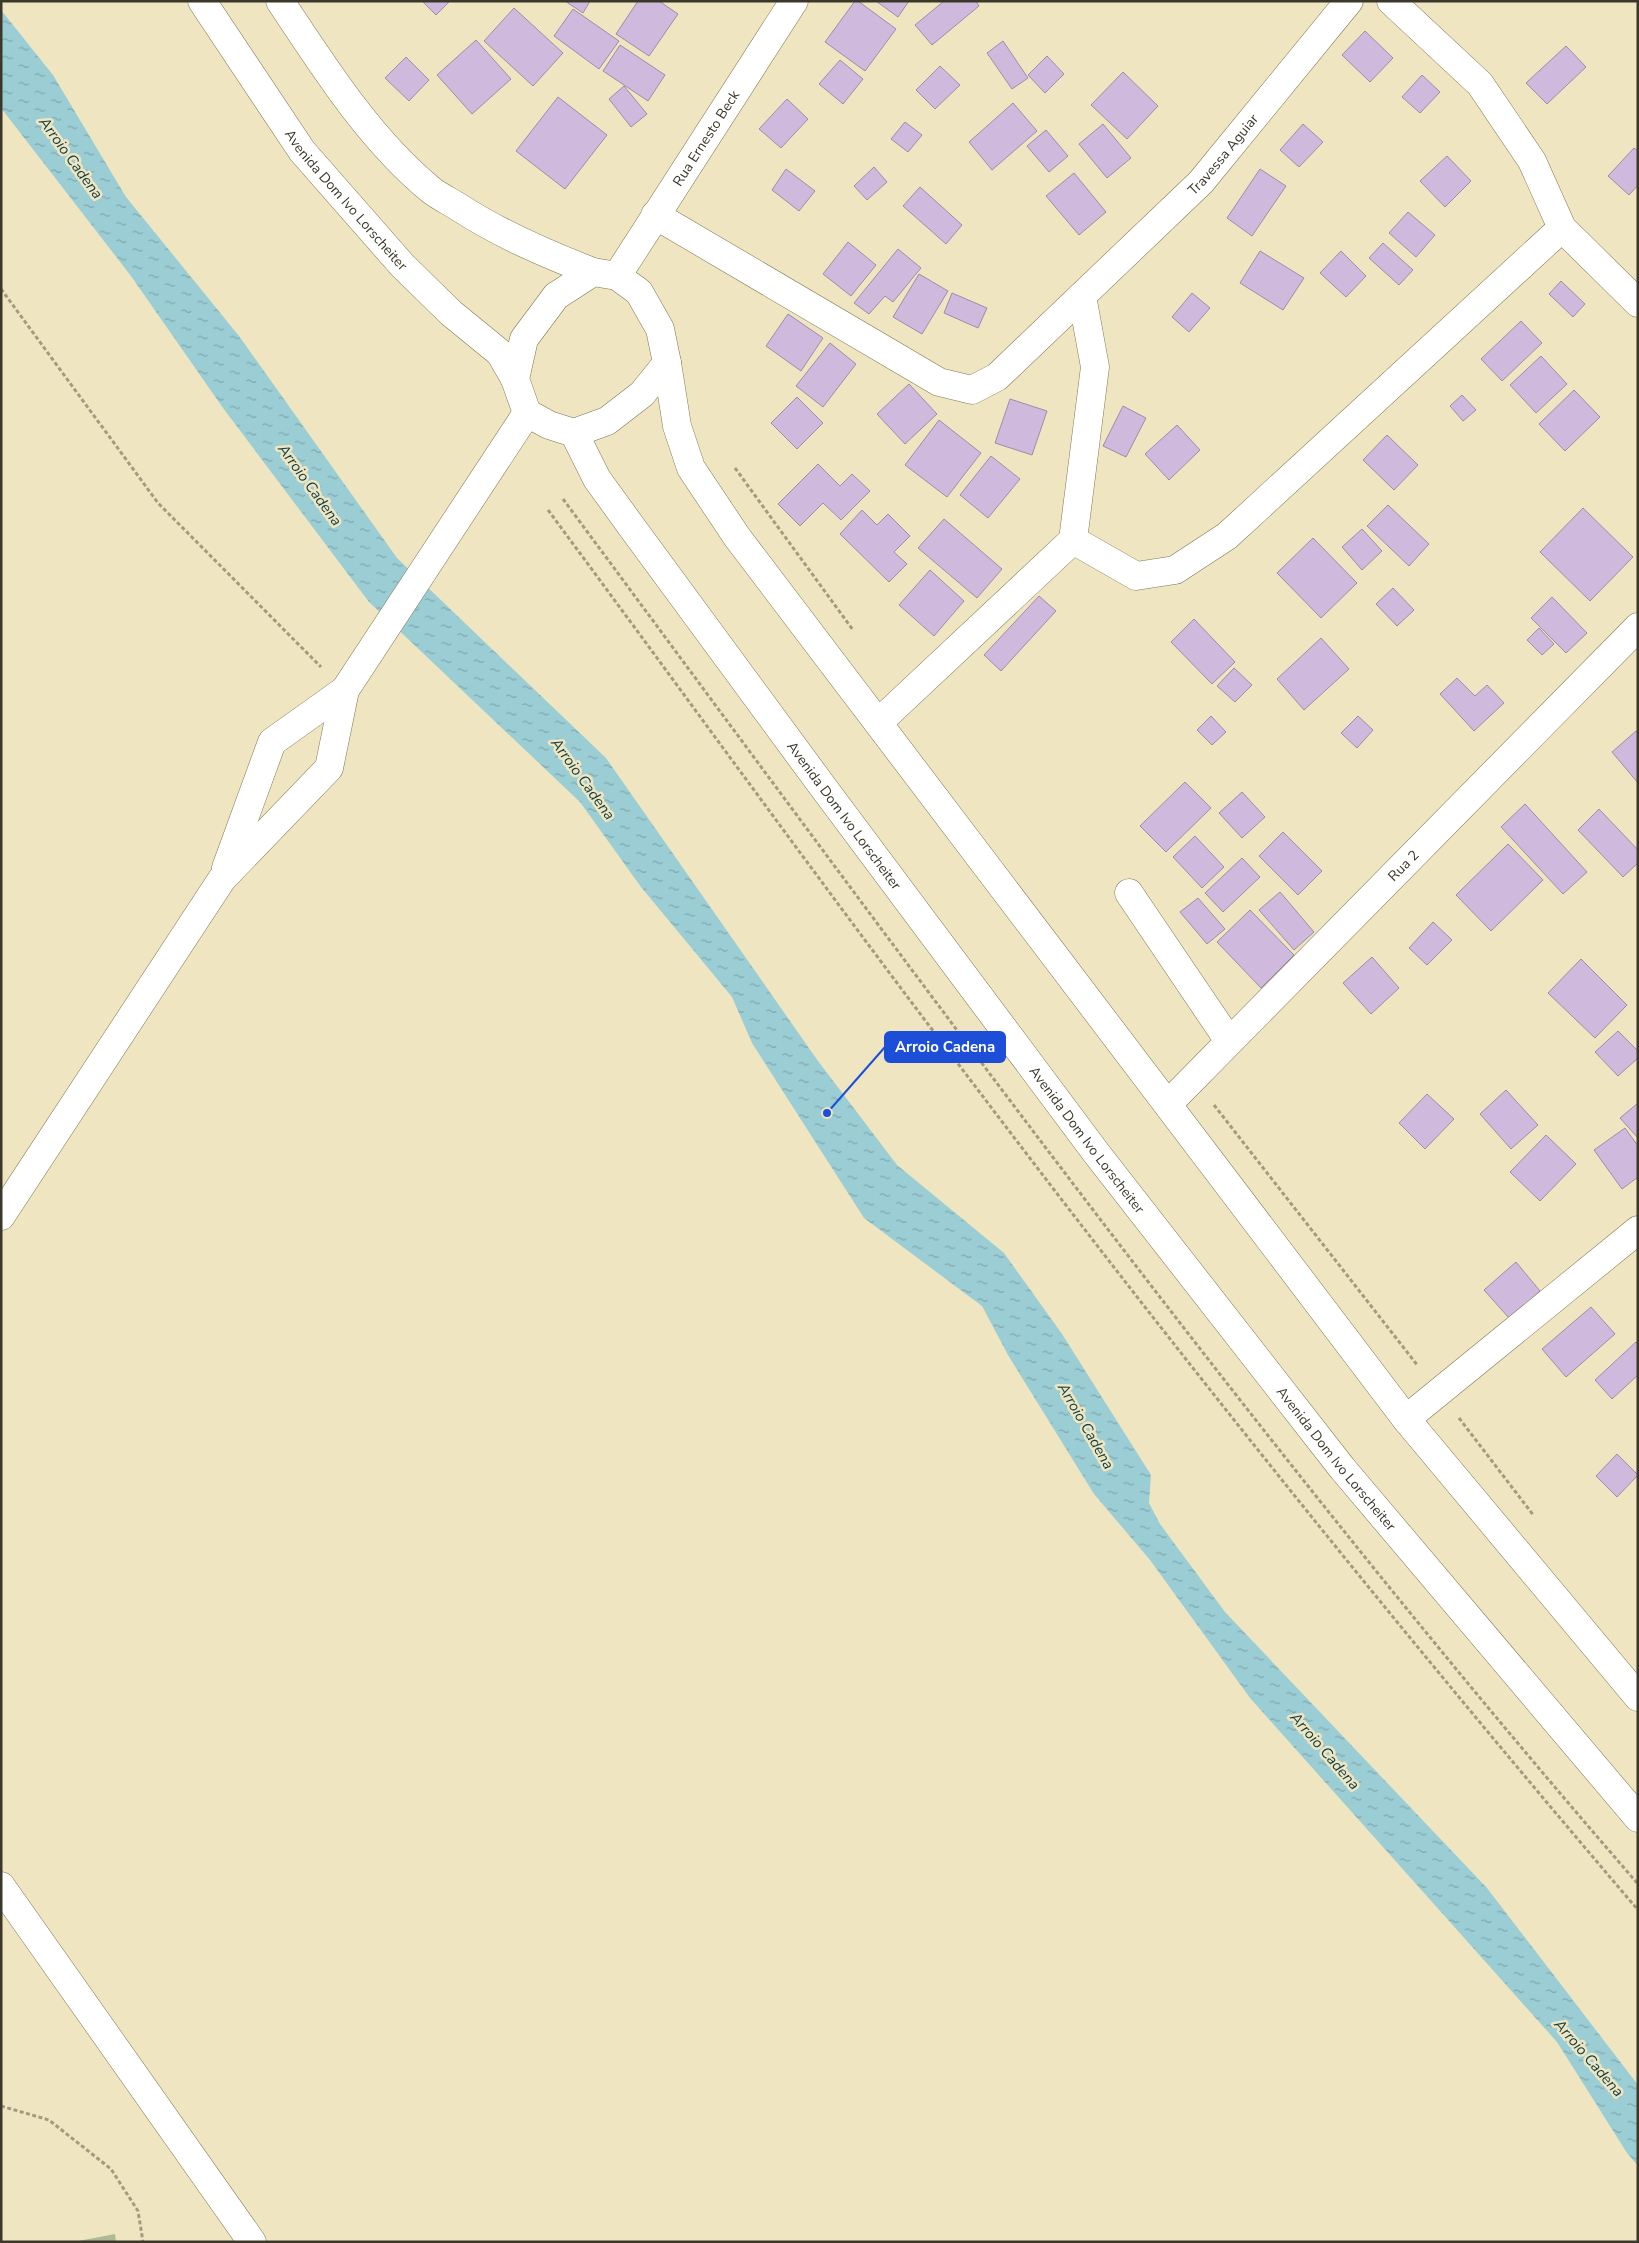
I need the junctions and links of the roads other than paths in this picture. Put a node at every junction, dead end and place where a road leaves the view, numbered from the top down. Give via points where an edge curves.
1 (202, 1) edge
2 (280, 1) edge
3 (794, 1) edge
4 (1349, 1) edge
5 (1391, 1) edge
6 (654, 215) junction
7 (1562, 228) junction
8 (605, 274) junction
9 (1082, 296) junction
10 (1638, 303) edge
11 (667, 363) junction
12 (515, 379) junction
13 (527, 413) junction
14 (574, 432) junction
15 (1073, 540) junction
16 (1638, 627) edge
17 (345, 690) junction
18 (879, 722) junction
19 (222, 879) junction
20 (1129, 894) dead end
21 (1229, 1040) junction
22 (1168, 1104) junction
23 (1, 1216) edge
24 (1638, 1230) edge
25 (1406, 1419) junction
26 (1638, 1697) edge
27 (1638, 1818) edge
28 (1, 1886) edge
29 (252, 2242) edge

1 - 12 main road, Avenida Dom Ivo Lorscheiter via 302,151 402,265 451,313 500,353
2 - 8 main road via 323,66 384,144 432,190 519,243
3 - 6 main road, Rua Ernesto Beck
4 - 9 main road, Travessa Aguiar via 1201,182
5 - 7 main road via 1480,84 1532,161
6 - 8 main road, Rua Ernesto Beck
6 - 9 main road, Travessa Aguiar via 939,382 972,390 997,377
7 - 10 main road
7 - 15 main road via 1227,536 1175,570 1136,576
8 - 11 main road via 639,292 660,329
8 - 12 main road via 556,296 524,339
9 - 15 main road via 1095,367
11 - 14 main road via 642,394 607,421
11 - 18 main road via 677,426 691,468 768,579
12 - 13 main road, Avenida Dom Ivo Lorscheiter
13 - 14 main road via 549,425
13 - 17 main road
14 - 27 main road, Avenida Dom Ivo Lorscheiter via 597,479 631,526 1097,1154 1342,1468
15 - 18 main road
16 - 21 main road, Rua 2
17 - 19 main road via 329,768
17 - 19 main road via 272,742
18 - 22 main road
19 - 23 main road
20 - 21 main road
21 - 22 main road, Rua 2
22 - 25 main road
24 - 25 main road
25 - 26 main road
28 - 29 main road

